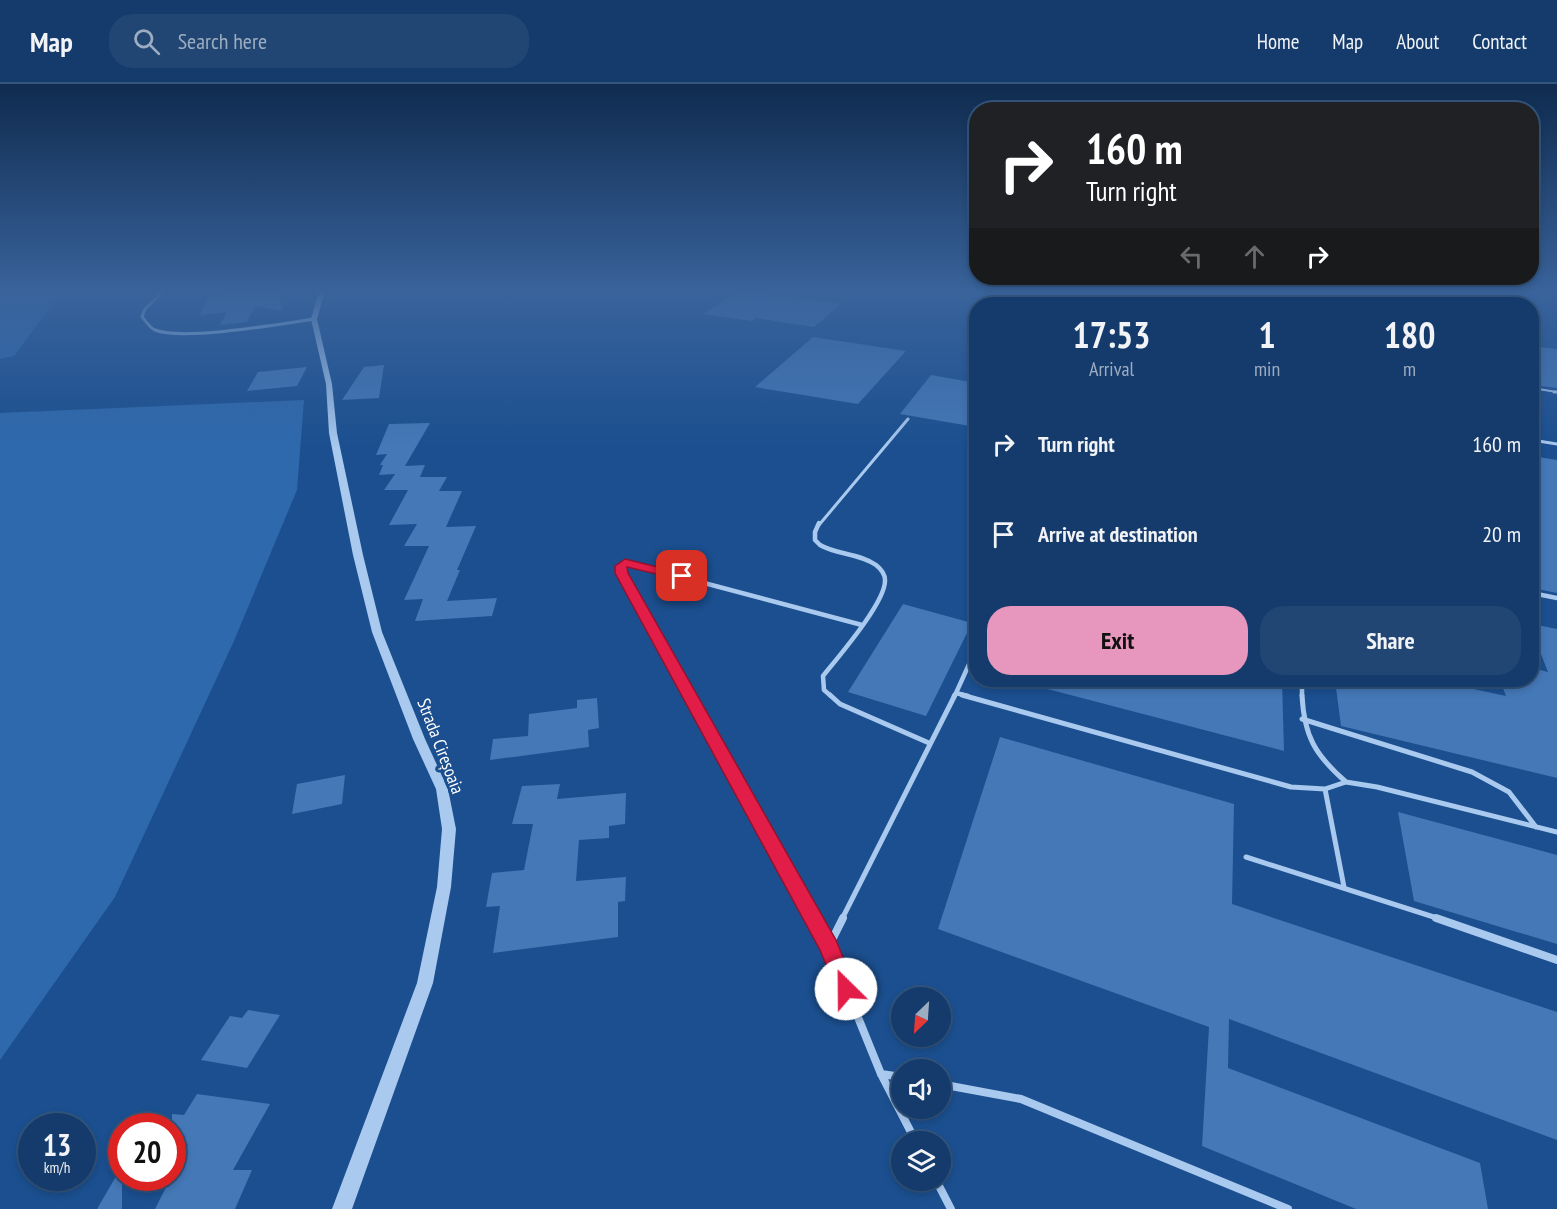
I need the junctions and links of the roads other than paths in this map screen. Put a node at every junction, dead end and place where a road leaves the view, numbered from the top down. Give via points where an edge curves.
1 (320, 344) edge
2 (1539, 389) edge
3 (1557, 392) edge
4 (908, 419) dead end
5 (1539, 441) edge
6 (1557, 444) edge
7 (1539, 594) edge
8 (1557, 598) edge
9 (862, 625) junction
10 (969, 664) edge
11 (1302, 687) edge
12 (956, 693) junction
13 (1302, 719) junction
14 (929, 743) junction
15 (1346, 782) junction
16 (1325, 789) junction
17 (1536, 826) junction
18 (1557, 832) edge
19 (1246, 858) dead end
20 (1344, 887) junction
21 (829, 946) junction
22 (1557, 960) edge
23 (881, 1074) junction
24 (891, 1075) edge
25 (951, 1086) edge
26 (910, 1131) edge
27 (942, 1191) edge
28 (342, 1209) edge
29 (951, 1209) edge
30 (1288, 1209) edge

1 - 28 street, Strada Cireșoaia via 333,433 377,632 442,789 449,829 444,887 425,983
2 - 3 lane
4 - 9 lane via 815,532 815,540 823,548 866,560 884,572 886,585
5 - 6 lane
7 - 8 lane
9 - 14 lane via 823,676 824,690 840,704
9 - 21 lane via 637,564 625,562 621,566
10 - 12 lane
11 - 13 lane
12 - 14 lane
12 - 16 lane via 1291,787
13 - 15 lane via 1321,759
13 - 17 lane via 1473,772 1509,792
14 - 21 lane
15 - 16 lane
15 - 17 lane
16 - 20 lane
17 - 18 lane
19 - 20 lane
20 - 22 lane
21 - 23 lane
23 - 24 lane
23 - 26 lane
25 - 30 lane via 1021,1099
27 - 29 lane

